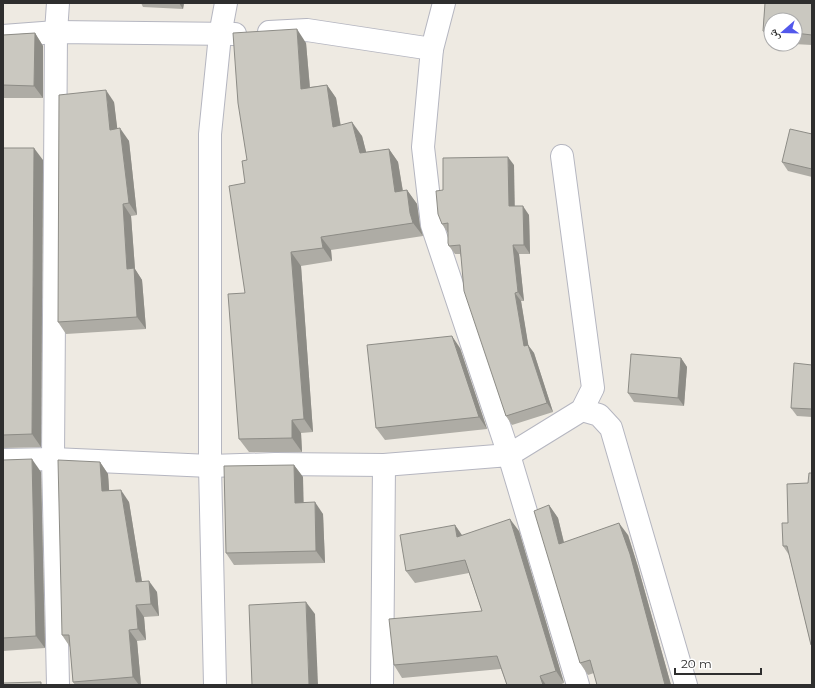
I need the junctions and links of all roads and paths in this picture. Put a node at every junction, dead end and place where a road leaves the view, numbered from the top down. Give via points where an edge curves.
1 (58, 3) edge
2 (226, 3) edge
3 (444, 3) edge
4 (56, 32) junction
5 (220, 35) junction
6 (3, 36) edge
7 (432, 49) junction
8 (562, 156) dead end
9 (582, 410) junction
10 (509, 454) junction
11 (53, 459) junction
12 (3, 460) edge
13 (210, 466) junction
14 (384, 466) junction
15 (58, 685) edge
16 (215, 685) edge
17 (382, 685) edge
18 (578, 685) edge
19 (686, 685) edge

1 - 4 street
2 - 5 street
3 - 7 street
4 - 5 street
4 - 6 street
4 - 11 street
5 - 7 street via 306,30
5 - 13 street via 210,134
7 - 10 street via 423,147 432,225
8 - 9 street via 593,388
9 - 10 street
9 - 19 street via 598,415 611,428
10 - 14 street
10 - 18 street
11 - 12 street
11 - 13 street
11 - 15 street
13 - 14 street
13 - 16 street
14 - 17 street

